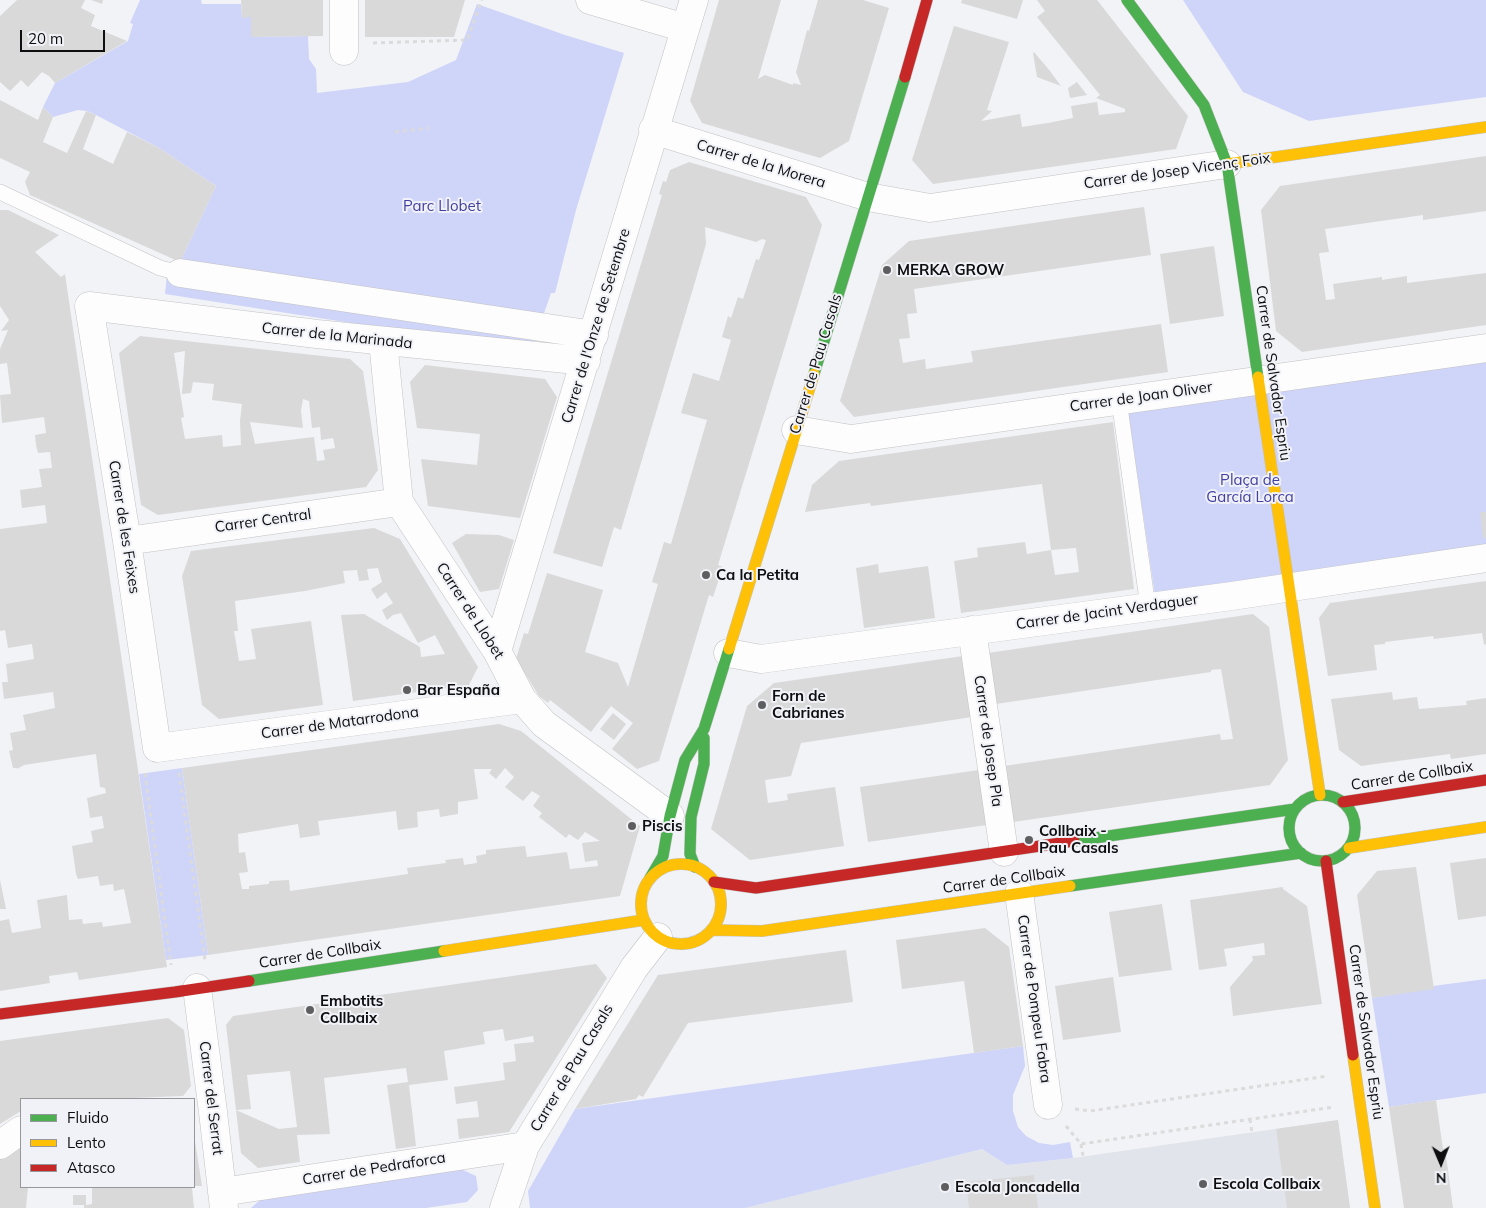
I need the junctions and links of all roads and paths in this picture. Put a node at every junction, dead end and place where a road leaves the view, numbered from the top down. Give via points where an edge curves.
1 (344, 0) edge
2 (482, 0) edge
3 (590, 0) edge
4 (694, 0) edge
5 (927, 0) edge
6 (1126, 0) edge
7 (684, 28) junction
8 (344, 47) joint
9 (1486, 127) edge
10 (429, 128) dead end
11 (653, 130) junction
12 (395, 132) dead end
13 (1227, 164) junction
14 (0, 192) edge
15 (868, 197) junction
16 (180, 272) joint
17 (89, 306) joint
18 (594, 335) junction
19 (383, 341) junction
20 (1486, 348) edge
21 (586, 362) junction
22 (1259, 381) junction
23 (1119, 400) junction
24 (796, 430) junction
25 (398, 502) junction
26 (127, 541) junction
27 (1486, 558) edge
28 (1290, 587) junction
29 (1148, 607) junction
30 (972, 630) junction
31 (498, 651) junction
32 (728, 654) junction
33 (522, 699) junction
34 (704, 729) junction
35 (159, 753) junction
36 (1486, 780) edge
37 (1320, 795) junction
38 (1343, 802) junction
39 (1296, 809) junction
40 (670, 816) junction
41 (1486, 827) edge
42 (1349, 848) junction
43 (1004, 852) junction
44 (1300, 853) junction
45 (1326, 861) junction
46 (695, 867) junction
47 (650, 878) junction
48 (714, 882) junction
49 (1019, 893) junction
50 (651, 929) junction
51 (711, 930) junction
52 (194, 989) junction
53 (0, 1014) edge
54 (1356, 1072) junction
55 (1360, 1103) junction
56 (1048, 1104) junction
57 (204, 1112) edge
58 (1250, 1120) junction
59 (20, 1131) edge
60 (1252, 1133) dead end
61 (1081, 1144) junction
62 (0, 1145) edge
63 (525, 1146) junction
64 (1083, 1156) dead end
65 (223, 1200) edge
66 (504, 1208) edge
67 (1375, 1208) edge

1 - 8 street
2 - 8 path via 467,40
3 - 7 street
4 - 7 street, Carrer de l'Onze de Setembre
5 - 15 street, Carrer de Pau Casals
6 - 13 street, Carrer de Salvador Espriu via 1204,105
7 - 11 street, Carrer de l'Onze de Setembre
9 - 13 street, Carrer de Josep Vicenç Foix
10 - 12 path
11 - 15 street, Carrer de la Morera
11 - 18 street, Carrer de l'Onze de Setembre
13 - 15 street, Carrer de Josep Vicenç Foix via 930,208
13 - 22 street, Carrer de Salvador Espriu
14 - 16 lane via 160,268
15 - 24 street, Carrer de Pau Casals
16 - 18 street
17 - 19 street, Carrer de la Marinada
17 - 26 street, Carrer de les Feixes
18 - 21 street, Carrer de l'Onze de Setembre
19 - 21 street, Carrer de la Marinada
19 - 25 street, Carrer de Llobet
20 - 22 street, Carrer de Joan Oliver
21 - 31 street, Carrer de l'Onze de Setembre
22 - 23 street, Carrer de Joan Oliver
22 - 28 street, Carrer de Salvador Espriu
23 - 24 street, Carrer de Joan Oliver via 851,439
23 - 29 lane
24 - 32 street, Carrer de Pau Casals
25 - 26 street, Carrer Central
25 - 31 street, Carrer de Llobet
26 - 35 street, Carrer de les Feixes
27 - 28 street, Carrer de Jacint Verdaguer
28 - 29 street, Carrer de Jacint Verdaguer
28 - 37 street, Carrer de Salvador Espriu
29 - 30 street, Carrer de Jacint Verdaguer
30 - 32 street, Carrer de Jacint Verdaguer via 761,659
30 - 43 street, Carrer de Josep Pla
31 - 33 street, Carrer de Llobet
32 - 34 street, Carrer de Pau Casals
33 - 35 street, Carrer de Matarrodona
33 - 40 street, Carrer de Llobet via 544,724
34 - 40 street, Carrer de Pau Casals via 685,760
34 - 46 street, Carrer de Pau Casals via 704,764 691,817 690,854
35 - 52 path
35 - 52 path
36 - 38 street, Carrer de Collbaix
37 - 38 street
37 - 39 street via 1306,799
38 - 42 street via 1356,824
39 - 43 street, Carrer de Collbaix
39 - 44 street via 1290,820 1290,832
40 - 47 street, Carrer de Pau Casals via 663,856
41 - 42 street
42 - 45 street via 1339,857
43 - 48 street, Carrer de Collbaix via 756,888
44 - 45 street via 1317,861
44 - 49 street, Carrer de Collbaix
45 - 54 street, Carrer de Salvador Espriu
46 - 47 street via 671,866
46 - 48 street
47 - 50 street via 641,898 641,909
48 - 51 street via 720,907
49 - 51 street, Carrer de Collbaix via 762,931
49 - 56 street, Carrer de Pompeu Fabra
50 - 51 street via 672,943 686,944 699,940
50 - 52 street, Carrer de Collbaix
50 - 63 street, Carrer de Pau Casals via 634,968
52 - 53 street, Carrer de Collbaix
52 - 57 street, Carrer del Serrat
54 - 55 street, Carrer de Salvador Espriu
54 - 56 path via 1090,1111
55 - 58 path
55 - 67 street, Carrer de Salvador Espriu
56 - 61 path
57 - 65 street, Carrer del Serrat
58 - 60 path
58 - 61 path
59 - 62 street
61 - 64 path
63 - 65 street, Carrer de Pedraforca
63 - 66 street, Carrer de Pau Casals

